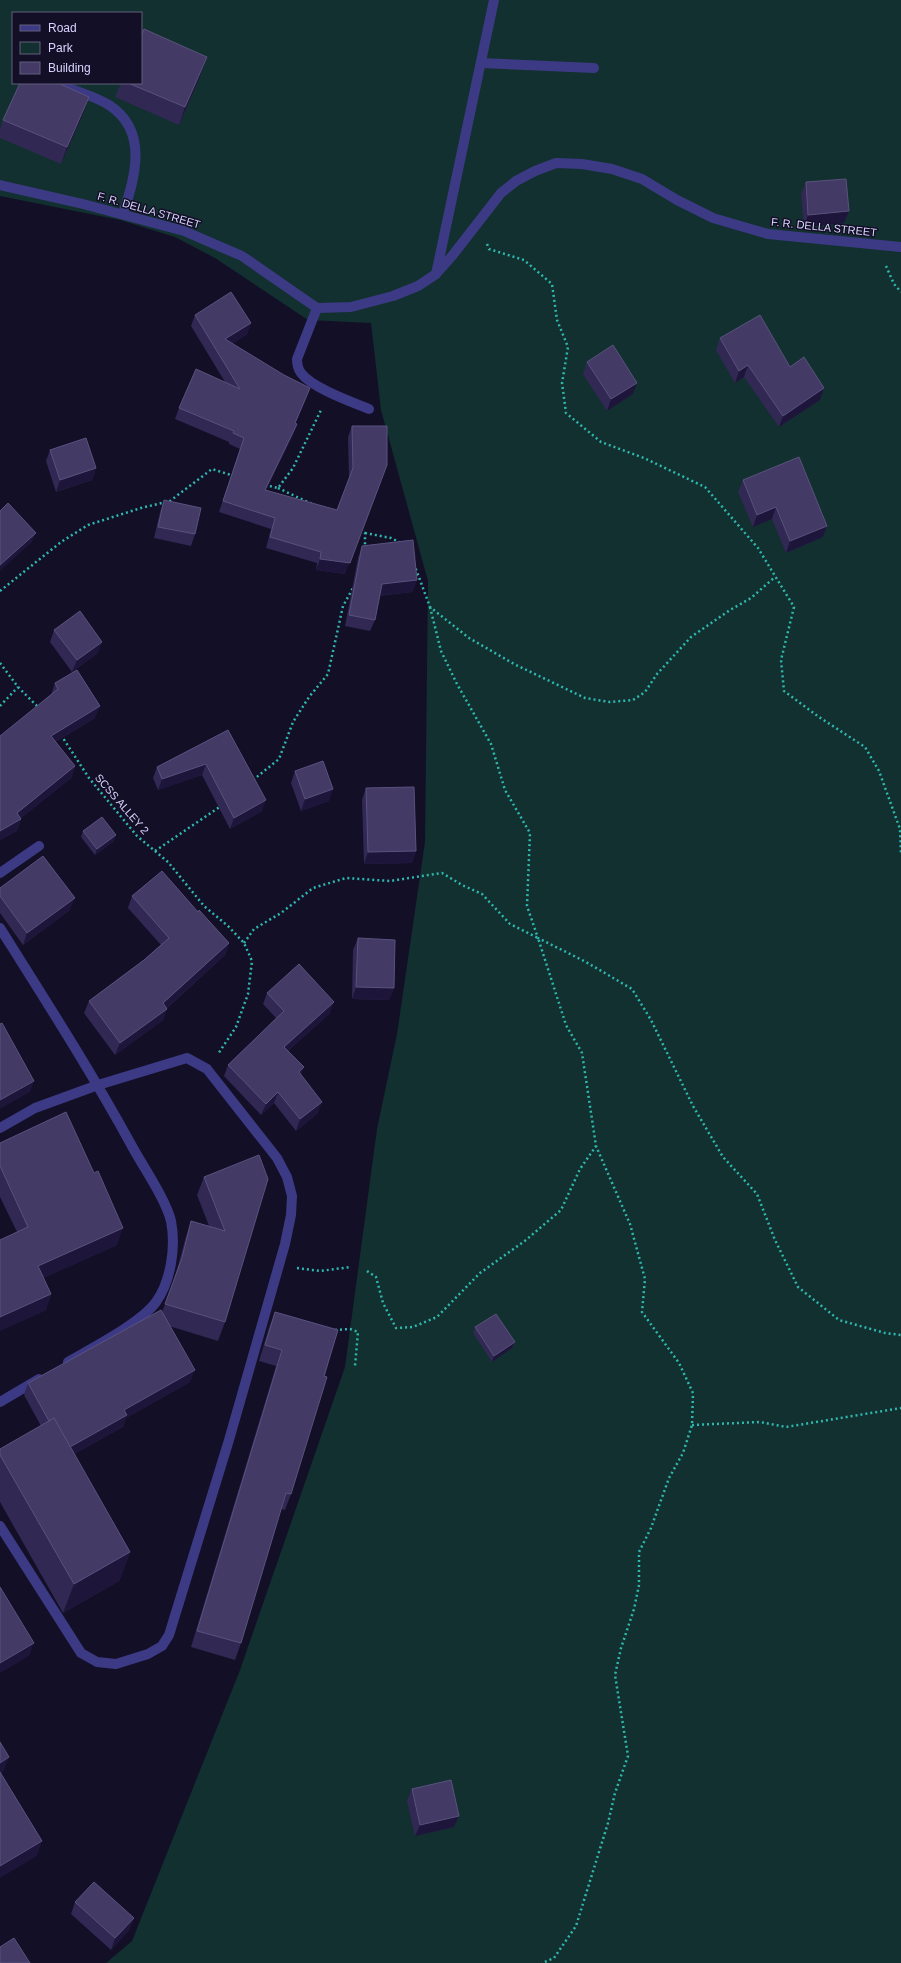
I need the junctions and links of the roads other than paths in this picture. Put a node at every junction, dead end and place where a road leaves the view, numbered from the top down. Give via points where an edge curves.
1 (494, 0) edge
2 (480, 63) junction
3 (594, 68) dead end
4 (57, 84) edge
5 (0, 185) edge
6 (123, 214) junction
7 (901, 247) edge
8 (436, 274) junction
9 (317, 308) junction
10 (369, 409) dead end
11 (39, 846) dead end
12 (0, 873) edge
13 (0, 928) edge
14 (98, 1084) junction
15 (0, 1128) edge
16 (0, 1402) edge
17 (0, 1526) edge

1 - 2 street
2 - 3 street
2 - 8 street
4 - 6 street via 109,105 124,118 135,137 136,160 132,186
5 - 6 street, F. R. DELLA STREET
6 - 9 street, F. R. DELLA STREET via 184,231 242,256
7 - 8 street, F. R. DELLA STREET via 768,234 712,218 642,179 612,169 556,163 534,171 501,193
8 - 9 street, F. R. DELLA STREET via 418,286 393,296 350,306
9 - 10 street via 296,359 298,366 307,379
11 - 12 street
13 - 14 street
14 - 15 street via 35,1108
14 - 16 street via 170,1219 173,1235 171,1262 164,1285 156,1302 140,1318
14 - 17 street via 187,1058 207,1069 272,1152 287,1177 292,1196 291,1215 280,1263 229,1440 169,1635 162,1646 148,1654 116,1664 97,1662 81,1653

